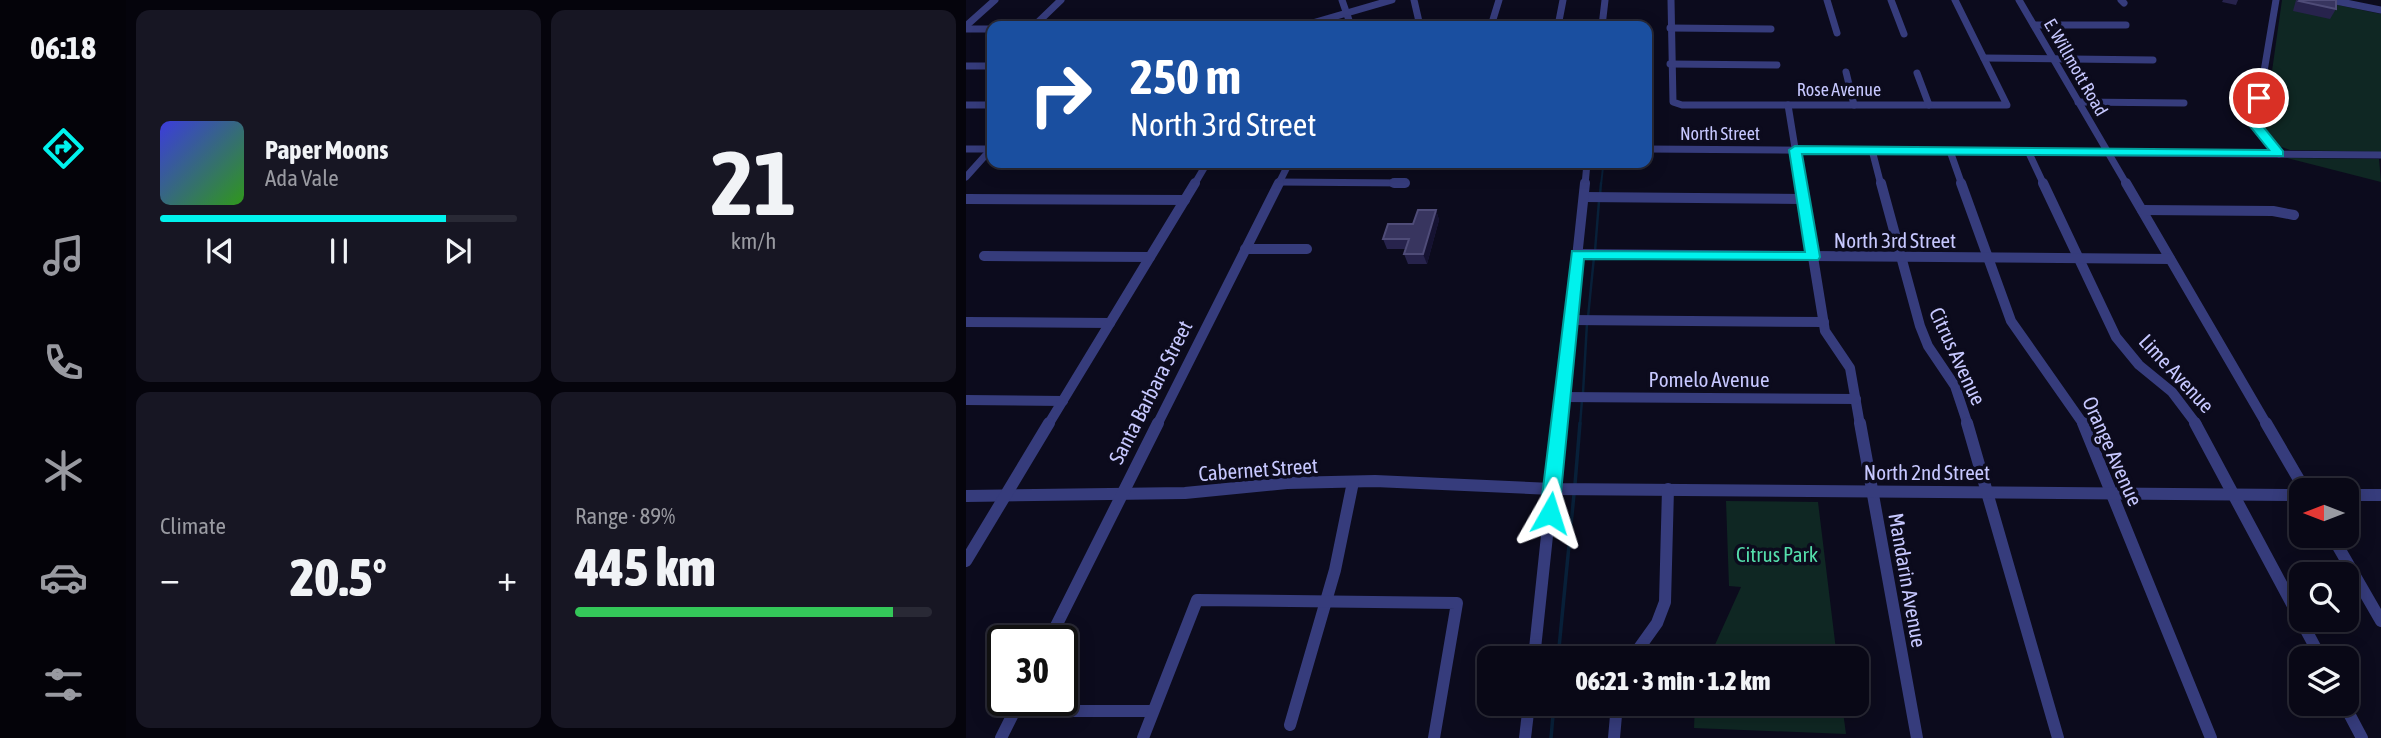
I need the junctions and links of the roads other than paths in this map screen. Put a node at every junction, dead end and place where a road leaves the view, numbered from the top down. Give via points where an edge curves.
1 (995, 0) edge
2 (1061, 0) edge
3 (1342, 0) edge
4 (1392, 0) edge
5 (1414, 0) edge
6 (1499, 0) edge
7 (1563, 0) edge
8 (1605, 0) edge
9 (1671, 0) edge
10 (1827, 0) edge
11 (1891, 0) edge
12 (1955, 0) edge
13 (2019, 0) edge
14 (2276, 0) edge
15 (2331, 0) edge
16 (2381, 10) edge
17 (1347, 13) junction
18 (1039, 21) edge
19 (1319, 21) edge
20 (1349, 21) edge
21 (1419, 21) edge
22 (1493, 21) edge
23 (1559, 21) edge
24 (1603, 21) edge
25 (2034, 25) junction
26 (2126, 25) dead end
27 (966, 28) edge
28 (1670, 28) junction
29 (987, 29) edge
30 (1771, 29) dead end
31 (1837, 33) dead end
32 (1904, 34) dead end
33 (1984, 58) junction
34 (2053, 58) junction
35 (2153, 60) dead end
36 (1670, 64) junction
37 (1777, 65) dead end
38 (966, 66) edge
39 (987, 66) edge
40 (1846, 72) dead end
41 (1917, 73) dead end
42 (2078, 102) junction
43 (2184, 103) dead end
44 (966, 105) edge
45 (987, 105) edge
46 (1788, 105) junction
47 (1854, 105) junction
48 (1929, 105) junction
49 (966, 149) edge
50 (987, 149) edge
51 (1652, 149) edge
52 (1795, 150) junction
53 (1872, 150) junction
54 (1950, 151) junction
55 (2028, 151) junction
56 (2108, 152) junction
57 (987, 154) edge
58 (2279, 154) junction
59 (2381, 155) edge
60 (1205, 168) edge
61 (1286, 168) edge
62 (1587, 168) edge
63 (966, 177) edge
64 (1279, 182) junction
65 (1405, 183) dead end
66 (1584, 197) junction
67 (966, 199) edge
68 (1803, 199) junction
69 (1185, 200) junction
70 (2142, 210) junction
71 (2294, 215) dead end
72 (1245, 249) junction
73 (1307, 249) dead end
74 (1577, 254) junction
75 (984, 256) dead end
76 (1150, 257) junction
77 (1813, 257) junction
78 (1901, 257) junction
79 (1990, 258) junction
80 (2079, 258) junction
81 (2170, 259) junction
82 (1570, 320) junction
83 (966, 322) edge
84 (1824, 322) junction
85 (1110, 323) junction
86 (1562, 397) junction
87 (1856, 399) junction
88 (966, 400) edge
89 (1060, 405) junction
90 (2298, 478) edge
91 (1353, 482) junction
92 (1552, 489) junction
93 (1668, 489) junction
94 (1872, 491) junction
95 (1987, 492) junction
96 (2112, 493) junction
97 (2236, 494) junction
98 (1122, 495) junction
99 (2289, 495) edge
100 (2359, 495) edge
101 (2381, 495) edge
102 (966, 496) edge
103 (1005, 496) junction
104 (2339, 548) edge
105 (966, 561) edge
106 (1325, 601) junction
107 (2381, 621) edge
108 (1057, 625) edge
109 (1535, 646) edge
110 (1641, 646) edge
111 (2315, 646) edge
112 (1078, 708) edge
113 (1153, 711) junction
114 (1012, 716) edge
115 (1528, 716) edge
116 (1616, 716) edge
117 (2350, 716) edge
118 (1290, 725) dead end
119 (1001, 738) edge
120 (1143, 738) edge
121 (1433, 738) edge
122 (1525, 738) edge
123 (1614, 738) edge
124 (1917, 738) edge
125 (2058, 738) edge
126 (2211, 738) edge
127 (2362, 738) edge

1 - 27 street
2 - 18 street
3 - 17 street
4 - 17 street
5 - 21 street
6 - 22 street
7 - 23 street
8 - 24 street
9 - 28 street
10 - 31 street
11 - 32 street
12 - 33 street
13 - 25 street, E. Willmott Road
14 - 58 street via 2255,125
15 - 16 street
17 - 19 street
17 - 20 street
25 - 26 street
25 - 34 street, E. Willmott Road
27 - 29 street
28 - 30 street
28 - 36 street
33 - 34 street
33 - 48 street, Rose Avenue via 2007,105
34 - 35 street
34 - 42 street, E. Willmott Road
36 - 37 street
36 - 46 street, Rose Avenue via 1673,102
38 - 39 street
40 - 47 street
41 - 48 street
42 - 43 street
42 - 56 street, E. Willmott Road
44 - 45 street
46 - 47 street, Rose Avenue
46 - 52 street, Mandarin Avenue
47 - 48 street, Rose Avenue
49 - 50 street
51 - 52 street, North Street
52 - 53 street, North Street
52 - 68 street, Mandarin Avenue
53 - 54 street, North Street
53 - 78 street, Citrus Avenue
54 - 55 street, North Street
54 - 79 street, Orange Avenue
55 - 56 street, North Street
55 - 80 street, Lime Avenue
56 - 58 street, North Street
56 - 70 street, E. Willmott Road
57 - 63 street
58 - 59 street, North Street
60 - 69 street
61 - 64 street, Santa Barbara Street
62 - 66 street
64 - 65 street
64 - 72 street, Santa Barbara Street
66 - 68 street
66 - 74 street
67 - 69 street
68 - 77 street, Mandarin Avenue
69 - 76 street
70 - 71 street
70 - 81 street, E. Willmott Road
72 - 73 street
72 - 98 street, Santa Barbara Street
74 - 77 street, North 3rd Street
74 - 82 street
75 - 76 street
76 - 85 street
77 - 78 street, North 3rd Street
77 - 84 street, Mandarin Avenue
78 - 79 street, North 3rd Street
78 - 95 street, Citrus Avenue via 1925,339 1955,386
79 - 80 street, North 3rd Street
79 - 96 street, Orange Avenue via 2011,321 2077,410
80 - 81 street, North 3rd Street
80 - 97 street, Lime Avenue via 2116,337 2191,413
81 - 90 street, E. Willmott Road
82 - 84 street
82 - 86 street
83 - 85 street
84 - 87 street, Mandarin Avenue via 1832,346 1850,368
85 - 89 street
86 - 87 street, Pomelo Avenue
86 - 92 street
87 - 94 street, Mandarin Avenue
88 - 89 street
89 - 103 street
91 - 92 street, Cabernet Street
91 - 98 street, Cabernet Street
91 - 106 street
92 - 93 street, North 2nd Street
92 - 109 street
93 - 94 street, North 2nd Street
93 - 110 street via 1665,602
94 - 95 street, North 2nd Street
94 - 124 street, Mandarin Avenue
95 - 96 street, North 2nd Street
95 - 125 street, Citrus Avenue
96 - 97 street, North 2nd Street
96 - 126 street, Orange Avenue
97 - 99 street, North 2nd Street
97 - 111 street, Lime Avenue
98 - 103 street, Cabernet Street
98 - 108 street, Santa Barbara Street
100 - 101 street
102 - 103 street, Cabernet Street
103 - 105 street
104 - 107 street
106 - 113 street via 1197,600
106 - 118 street
106 - 121 street via 1457,603
112 - 113 street
113 - 120 street
114 - 119 street
115 - 122 street
116 - 123 street
117 - 127 street

